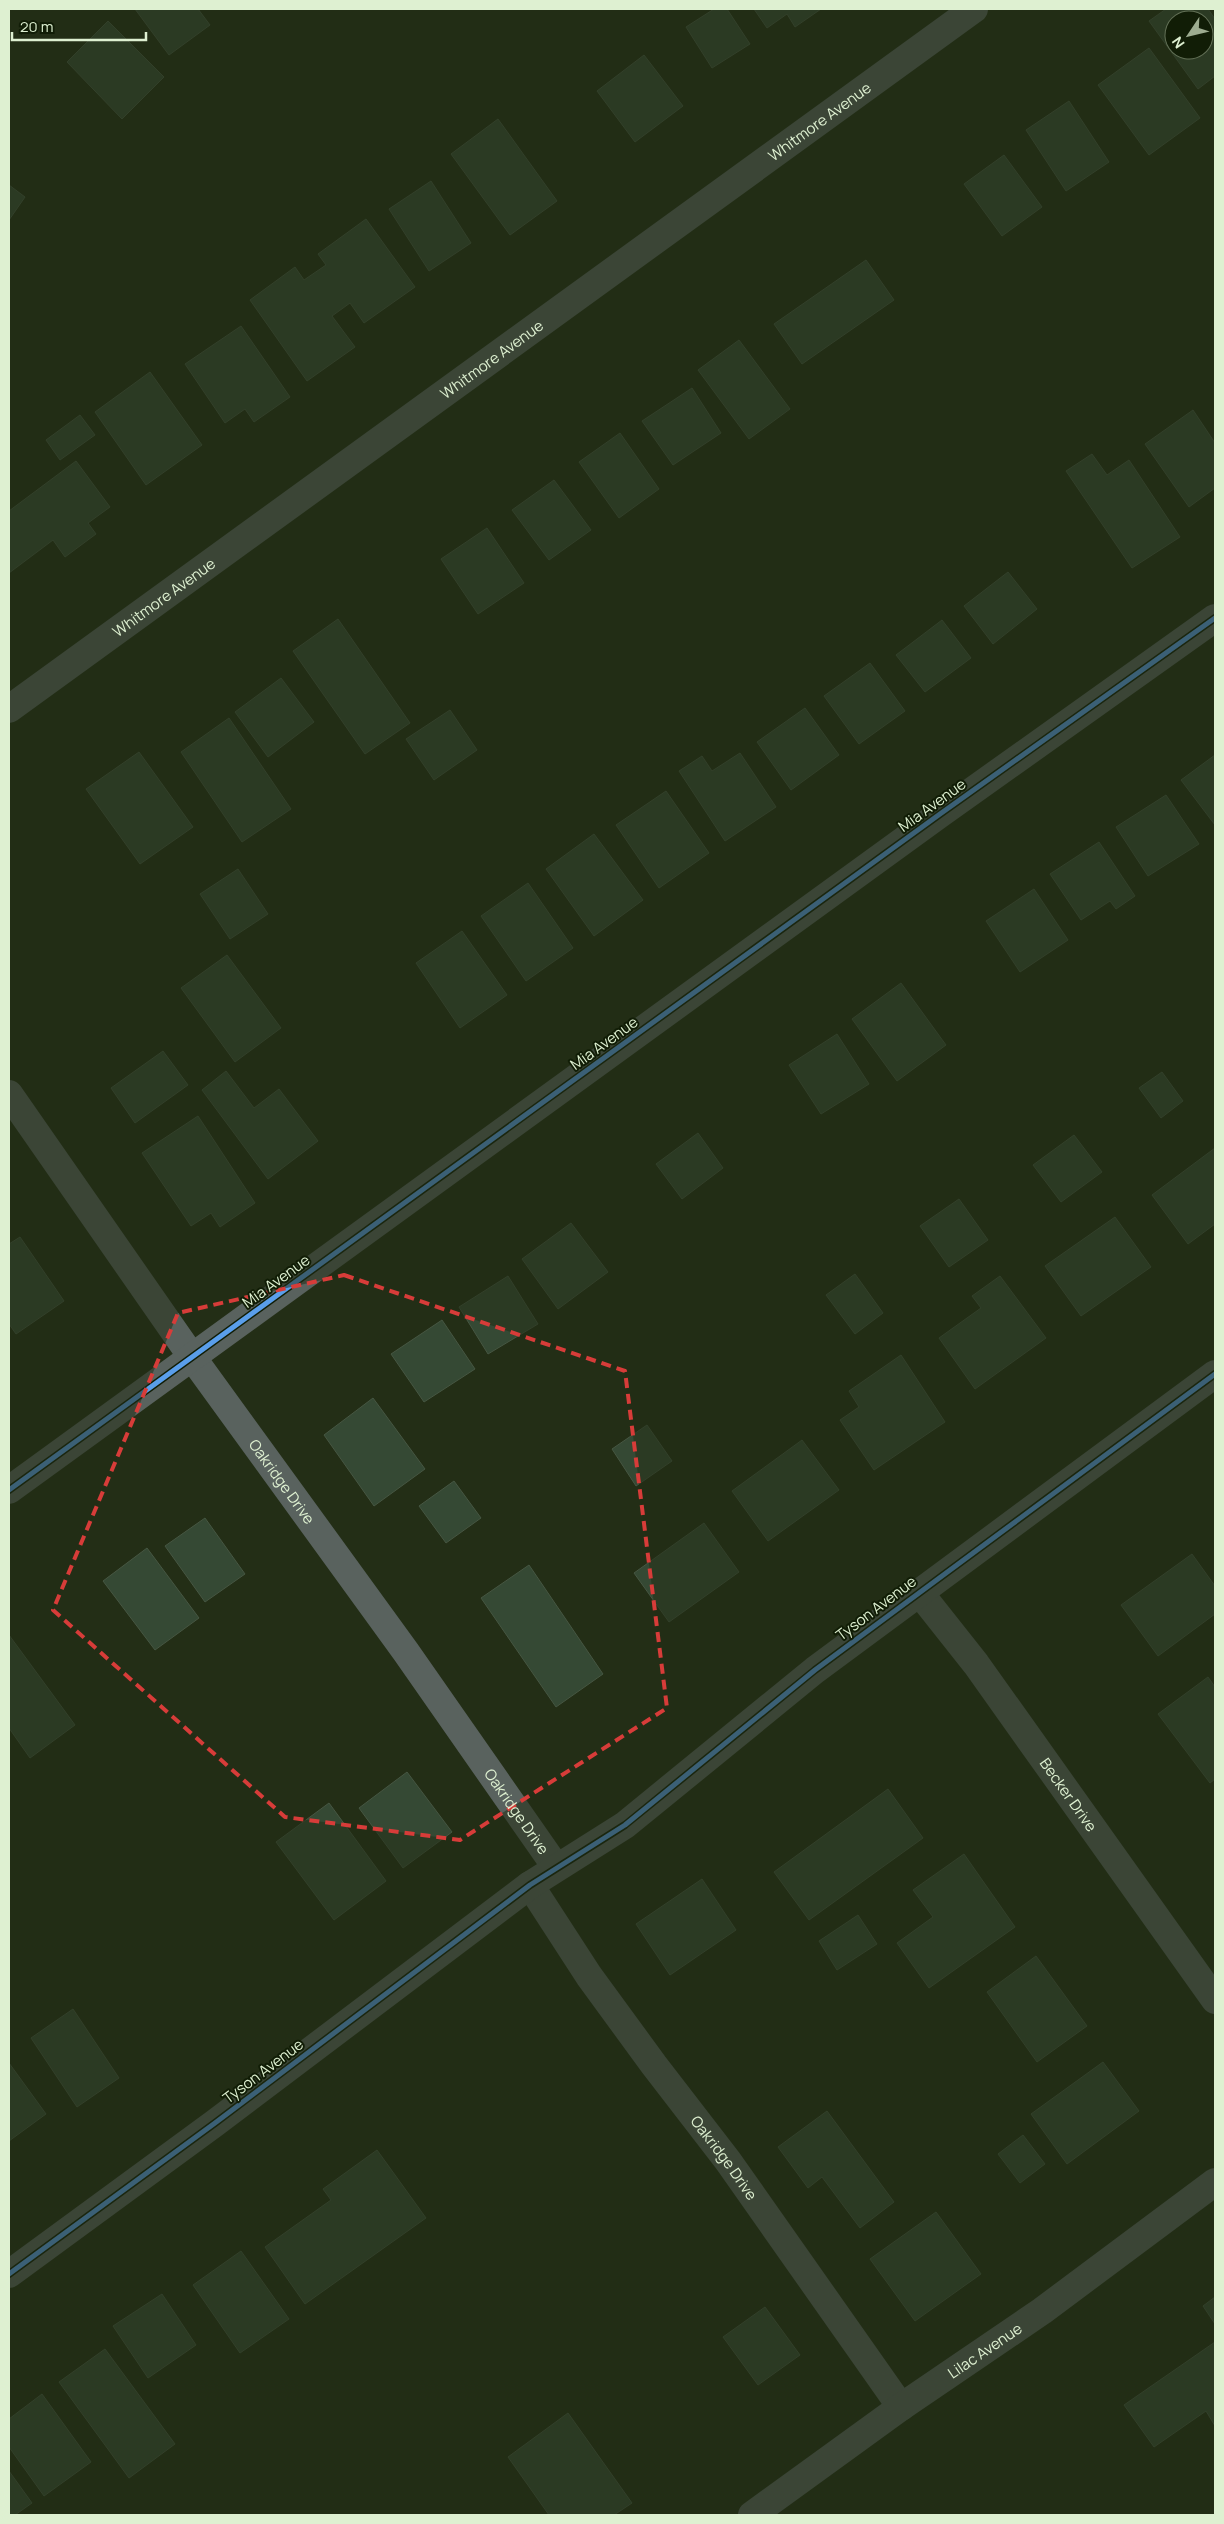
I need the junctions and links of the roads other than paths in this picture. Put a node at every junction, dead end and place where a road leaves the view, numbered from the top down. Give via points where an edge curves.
1 (974, 9) edge
2 (1215, 618) edge
3 (9, 709) edge
4 (9, 1094) edge
5 (192, 1357) junction
6 (1215, 1374) edge
7 (9, 1490) edge
8 (918, 1592) junction
9 (556, 1867) junction
10 (530, 1885) junction
11 (1215, 2000) edge
12 (1215, 2182) edge
13 (9, 2274) edge
14 (901, 2407) junction
15 (752, 2515) edge

1 - 3 street, Whitmore Avenue
2 - 5 street, Mia Avenue
4 - 5 street, Oakridge Drive
5 - 7 street, Mia Avenue
5 - 9 street, Oakridge Drive via 406,1652
6 - 8 street, Tyson Avenue
8 - 9 street, Tyson Avenue via 815,1670 625,1825
8 - 11 street, Becker Drive via 976,1664
9 - 10 street, Tyson Avenue
10 - 13 street, Tyson Avenue
10 - 14 street, Oakridge Drive via 589,1976 728,2162
12 - 14 street, Lilac Avenue via 1042,2310
14 - 15 street, Lilac Avenue

